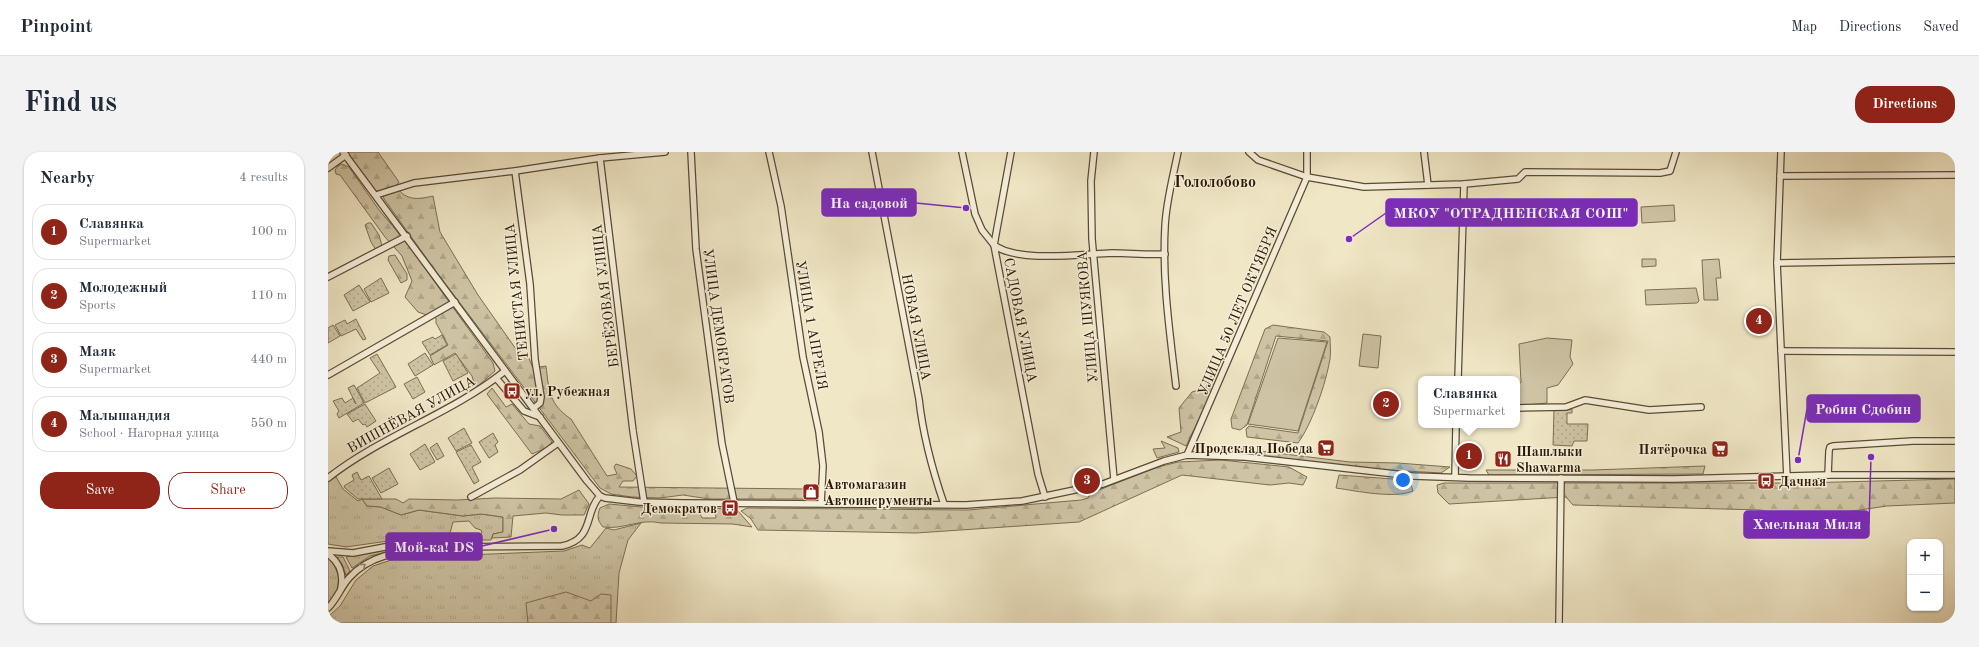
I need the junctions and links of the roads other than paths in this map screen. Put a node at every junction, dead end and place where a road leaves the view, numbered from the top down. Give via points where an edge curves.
1 (665, 152) edge
2 (691, 152) edge
3 (769, 152) edge
4 (872, 152) edge
5 (962, 152) edge
6 (1011, 152) edge
7 (1094, 152) edge
8 (1178, 152) edge
9 (1250, 152) edge
10 (1307, 152) edge
11 (1424, 152) edge
12 (1676, 152) edge
13 (1781, 152) edge
14 (344, 154) edge
15 (600, 158) junction
16 (328, 168) edge
17 (515, 171) junction
18 (1955, 175) edge
19 (1780, 176) junction
20 (1307, 177) junction
21 (1464, 184) junction
22 (1428, 185) junction
23 (376, 195) junction
24 (407, 236) junction
25 (994, 245) junction
26 (1093, 254) junction
27 (1165, 254) junction
28 (1955, 260) edge
29 (1777, 263) junction
30 (328, 277) edge
31 (455, 302) junction
32 (1781, 352) junction
33 (1955, 352) edge
34 (505, 371) junction
35 (328, 375) edge
36 (1458, 376) edge
37 (496, 378) junction
38 (1176, 386) dead end
39 (1701, 407) dead end
40 (534, 408) junction
41 (1520, 408) edge
42 (540, 417) junction
43 (1456, 428) edge
44 (1955, 441) edge
45 (558, 442) junction
46 (1187, 455) junction
47 (1828, 475) junction
48 (1955, 475) edge
49 (1455, 477) junction
50 (1787, 477) junction
51 (328, 478) edge
52 (1561, 478) junction
53 (1114, 479) junction
54 (600, 496) junction
55 (471, 497) dead end
56 (1045, 497) junction
57 (644, 502) junction
58 (734, 502) junction
59 (821, 503) junction
60 (944, 504) junction
61 (442, 547) junction
62 (328, 553) edge
63 (338, 596) junction
64 (329, 606) edge
65 (1559, 623) edge

1 - 15 street
2 - 58 street, УЛИЦА ДЕМОКРАТОВ via 696,248 722,444
3 - 59 street, УЛИЦА 1 АПРЕЛЯ via 781,206 804,358 819,432 823,466
4 - 60 street, НОВАЯ УЛИЦА via 919,399 923,435
5 - 25 street, САДОВАЯ УЛИЦА via 975,214 982,230
6 - 25 street
7 - 26 street, УЛИЦА ШУЯКОВА via 1091,196
8 - 27 street via 1168,198
9 - 20 street via 1258,160
10 - 20 street, УЛИЦА 50 ЛЕТ ОКТЯБРЯ
11 - 22 street
12 - 21 street via 1670,171 1660,173 1525,172 1518,179
13 - 19 street
14 - 16 street
14 - 23 street
15 - 17 street
15 - 57 street, БЕРЁЗОВАЯ УЛИЦА
17 - 23 street via 414,182
17 - 40 street, ТЕНИСТАЯ УЛИЦА via 541,397 540,403
18 - 19 street
19 - 29 street
20 - 22 street via 1364,187
20 - 46 street, УЛИЦА 50 ЛЕТ ОКТЯБРЯ
21 - 22 street
21 - 36 street
23 - 24 street
24 - 30 street
24 - 31 street
25 - 26 street via 1002,251 1018,254
25 - 56 street, САДОВАЯ УЛИЦА via 1038,474
26 - 27 street
26 - 53 street, УЛИЦА ШУЯКОВА
27 - 38 street via 1165,290
28 - 29 street
29 - 32 street
31 - 34 street
31 - 35 street
32 - 33 street
32 - 50 street
34 - 37 street, ВИШНЁВАЯ УЛИЦА
34 - 40 street
37 - 42 street via 524,411
37 - 51 street, ВИШНЁВАЯ УЛИЦА via 485,387 358,457
39 - 41 street via 1649,410 1585,400 1566,407
40 - 42 street
42 - 45 street
43 - 49 street
44 - 47 street via 1906,441 1834,446 1829,451
45 - 54 street
45 - 55 street via 520,470
46 - 49 street via 1245,456 1413,476
46 - 53 street
47 - 48 street
47 - 50 street
49 - 52 street
50 - 52 street
52 - 65 street
53 - 56 street via 1103,484
54 - 57 street
54 - 61 street via 582,535 567,545
56 - 60 street
57 - 58 street
58 - 59 street
59 - 60 street
61 - 62 street via 406,545 352,553
63 -> 61 street via 350,577 370,561 390,554
62 - 63 street via 341,572 342,584
63 - 64 street

